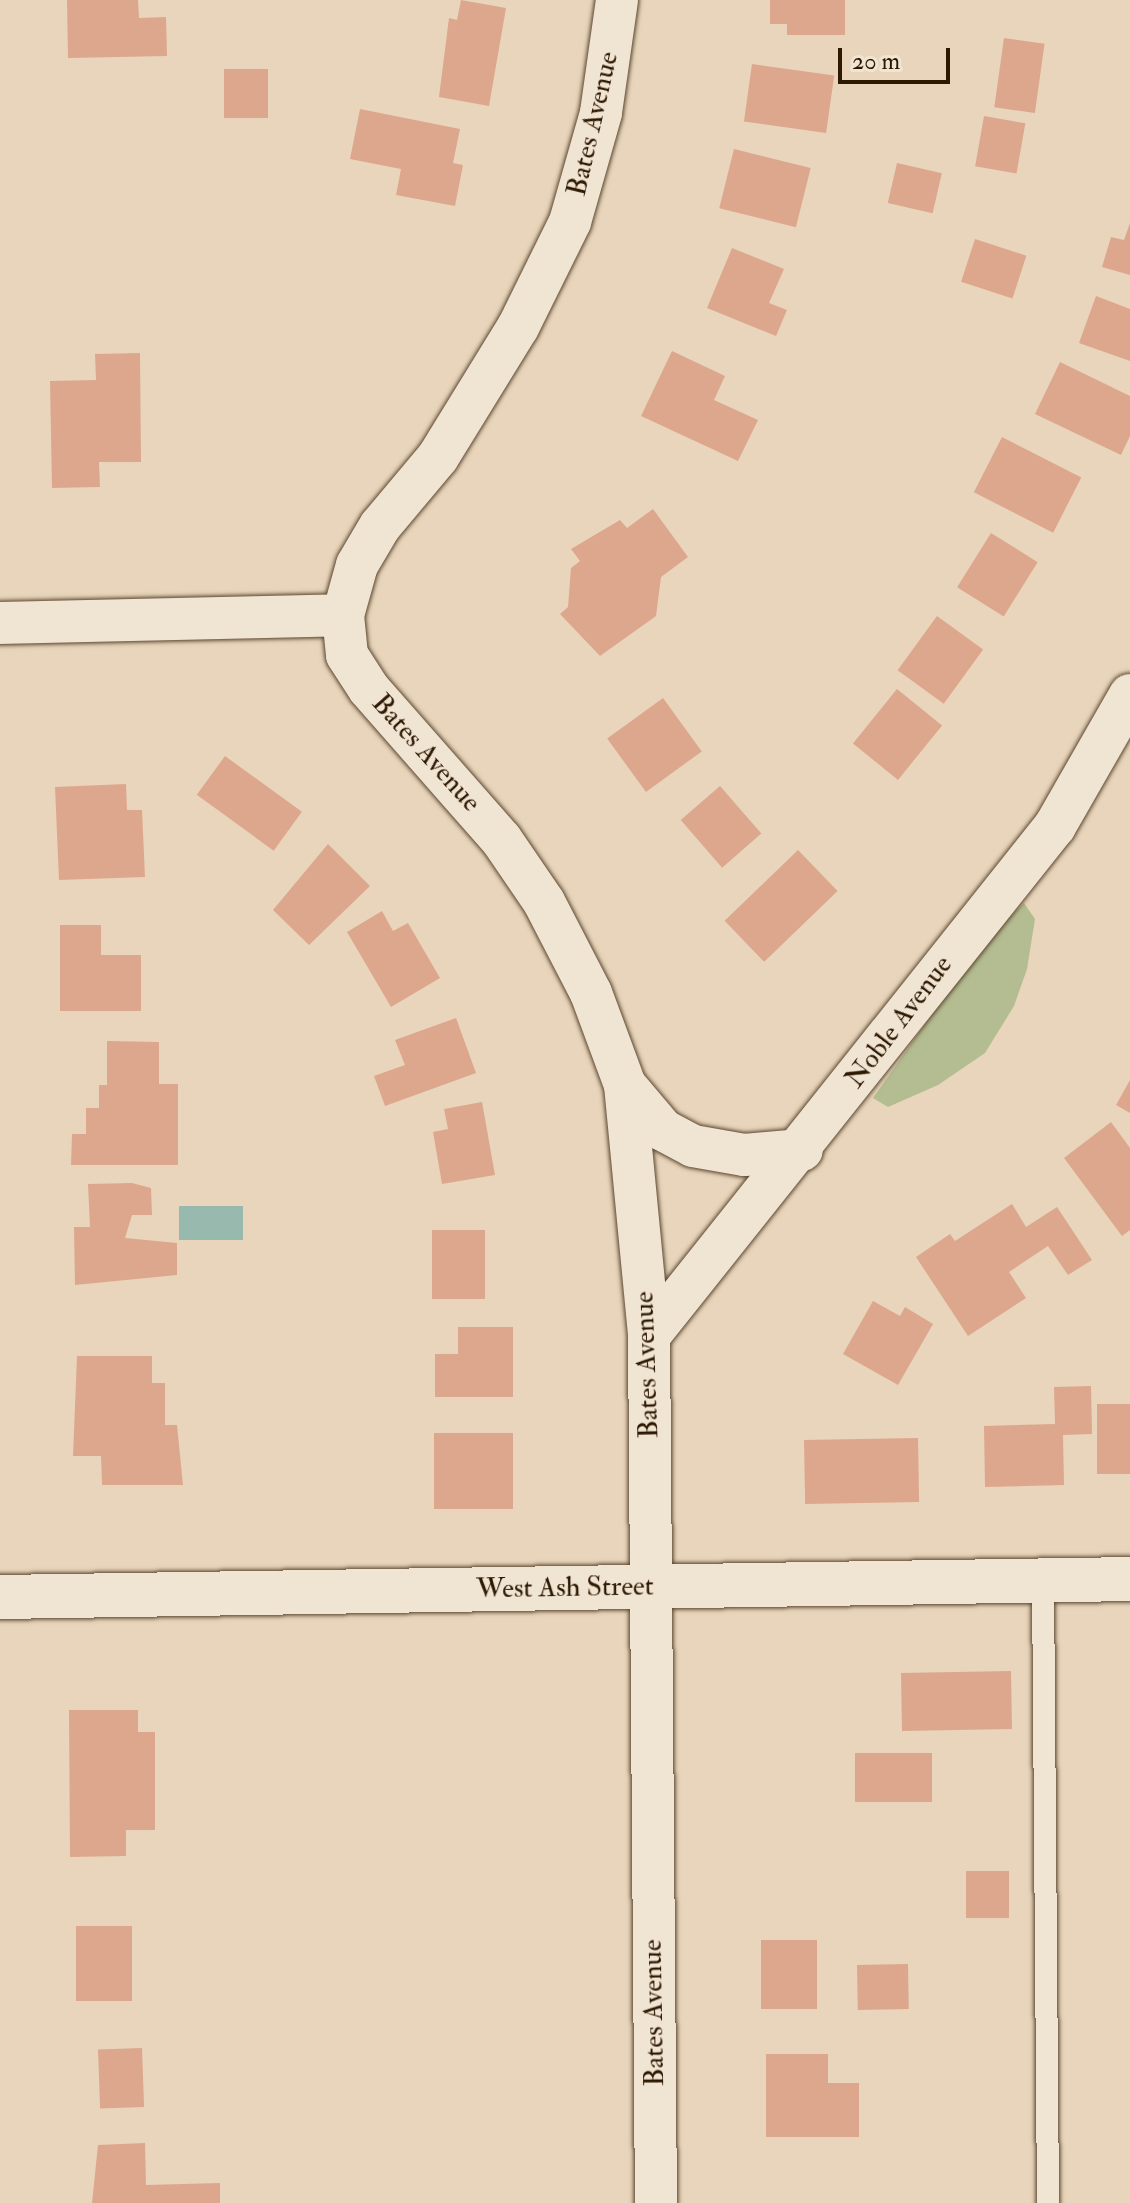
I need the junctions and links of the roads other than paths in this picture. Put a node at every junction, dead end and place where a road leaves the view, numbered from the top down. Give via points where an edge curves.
1 (617, 0) edge
2 (343, 615) junction
3 (0, 623) edge
4 (1130, 695) edge
5 (625, 1085) junction
6 (802, 1150) junction
7 (649, 1336) junction
8 (1130, 1579) edge
9 (1043, 1580) junction
10 (650, 1586) junction
11 (0, 1597) edge
12 (656, 2203) edge
13 (1048, 2203) edge

1 - 2 street, Bates Avenue via 601,113 570,222 518,327 446,444 357,565
2 - 3 street
2 - 5 street, Bates Avenue via 347,655 369,689 501,839 544,902 591,993
4 - 6 street, Noble Avenue via 1055,826
5 - 6 street via 663,1130 693,1146 744,1155
5 - 7 street, Bates Avenue
6 - 7 street, Noble Avenue
7 - 10 street, Bates Avenue
8 - 9 street, West Ash Street
9 - 10 street, West Ash Street
9 - 13 lane
10 - 11 street, West Ash Street
10 - 12 street, Bates Avenue

